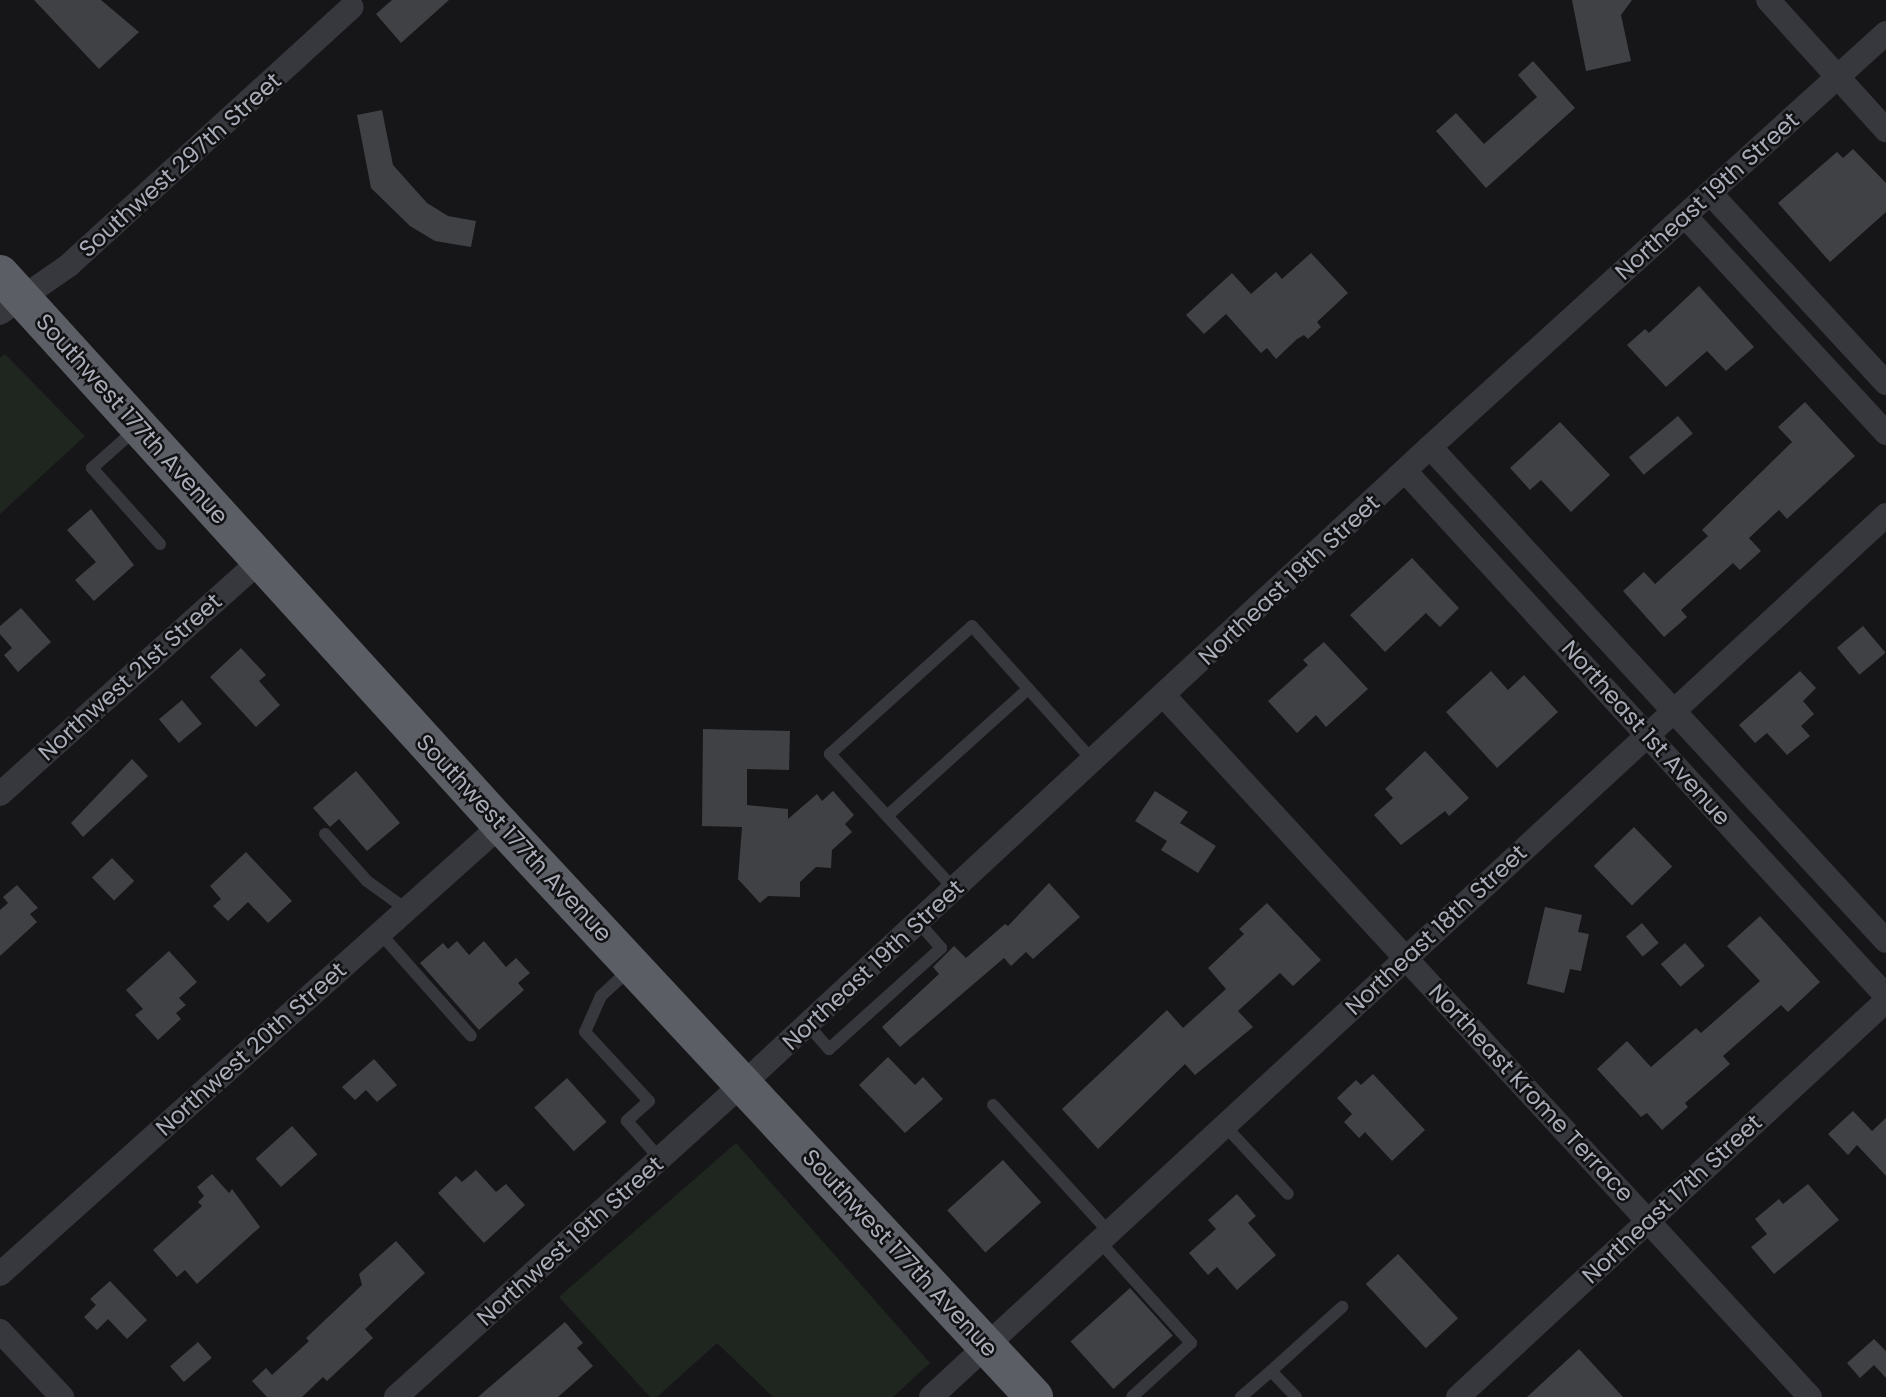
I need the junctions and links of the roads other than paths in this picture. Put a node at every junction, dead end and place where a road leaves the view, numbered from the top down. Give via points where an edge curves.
1 (1768, 0) edge
2 (352, 7) dead end
3 (1886, 33) edge
4 (1837, 77) junction
5 (1886, 130) edge
6 (1710, 193) junction
7 (1685, 216) junction
8 (7, 295) edge
9 (1886, 383) edge
10 (138, 426) junction
11 (1886, 433) edge
12 (1430, 447) junction
13 (1405, 471) junction
14 (1886, 514) edge
15 (160, 544) dead end
16 (260, 561) junction
17 (1028, 688) junction
18 (1166, 697) junction
19 (1674, 712) junction
20 (1648, 735) junction
21 (1094, 762) junction
22 (0, 794) edge
23 (887, 816) junction
24 (501, 825) junction
25 (325, 834) dead end
26 (955, 890) junction
27 (407, 910) junction
28 (919, 923) junction
29 (380, 933) junction
30 (1886, 941) edge
31 (1406, 956) junction
32 (633, 966) junction
33 (1886, 999) edge
34 (807, 1025) junction
35 (471, 1036) dead end
36 (743, 1084) junction
37 (993, 1105) dead end
38 (1226, 1127) junction
39 (660, 1159) junction
40 (1288, 1194) dead end
41 (1649, 1220) junction
42 (1105, 1238) junction
43 (0, 1274) edge
44 (1342, 1307) dead end
45 (0, 1331) edge
46 (988, 1346) junction
47 (1271, 1371) junction
48 (62, 1397) edge
49 (396, 1397) edge
50 (931, 1397) edge
51 (1034, 1397) edge
52 (1132, 1397) edge
53 (1241, 1397) edge
54 (1296, 1397) edge
55 (1458, 1397) edge
56 (1810, 1397) edge

1 - 4 street
2 - 8 street, Southwest 297th Street via 68,266
3 - 4 street, Northeast 19th Street
4 - 5 street
4 - 6 street, Northeast 19th Street
6 - 7 street, Northeast 19th Street
6 - 9 street
7 - 11 street
7 - 12 street, Northeast 19th Street
8 - 10 highway, Southwest 177th Avenue
10 - 15 lane via 92,468
10 - 16 highway, Southwest 177th Avenue
12 - 13 street, Northeast 19th Street
12 - 19 street, Northeast 1st Avenue
13 - 18 street, Northeast 19th Street
13 - 20 street, Northeast 1st Avenue
14 - 19 street, Northeast 18th Street
16 - 22 street, Northwest 21st Street
16 - 24 highway, Southwest 177th Avenue
17 - 21 lane
17 - 23 lane
17 - 23 lane via 972,626 830,754
18 - 21 street, Northeast 19th Street
18 - 31 street, Northeast Krome Terrace
19 - 20 street, Northeast 18th Street
19 - 30 street, Northeast 1st Avenue
20 - 31 street, Northeast 18th Street
20 - 33 street, Northeast 1st Avenue
21 - 26 street, Northeast 19th Street
23 - 26 lane
24 - 27 street, Northwest 20th Street
24 - 32 highway, Southwest 177th Avenue
25 - 27 lane via 368,881
26 - 28 street, Northeast 19th Street
27 - 29 street, Northwest 20th Street
28 - 34 street, Northeast 19th Street
28 - 34 lane via 941,948 829,1049
29 - 35 lane
29 - 43 street, Northwest 20th Street
31 - 38 street, Northeast 18th Street
31 - 41 street, Northeast Krome Terrace
32 - 36 highway, Southwest 177th Avenue
32 - 39 lane via 601,996 585,1032 649,1101 627,1121
33 - 41 street, Northeast 17th Street
34 - 36 street, Northeast 19th Street
36 - 39 street, Northwest 19th Street
36 - 46 highway, Southwest 177th Avenue
37 - 42 lane
38 - 40 lane
38 - 42 street, Northeast 18th Street
39 - 49 street, Northwest 19th Street
41 - 55 street, Northeast 17th Street
41 - 56 street, Northeast Krome Terrace
42 - 46 street, Northeast 18th Street
42 - 52 lane via 1191,1343
44 - 47 lane
45 - 48 street
46 - 50 street, Northeast 18th Street
46 - 51 highway, Southwest 177th Avenue
47 - 53 lane
47 - 54 lane

